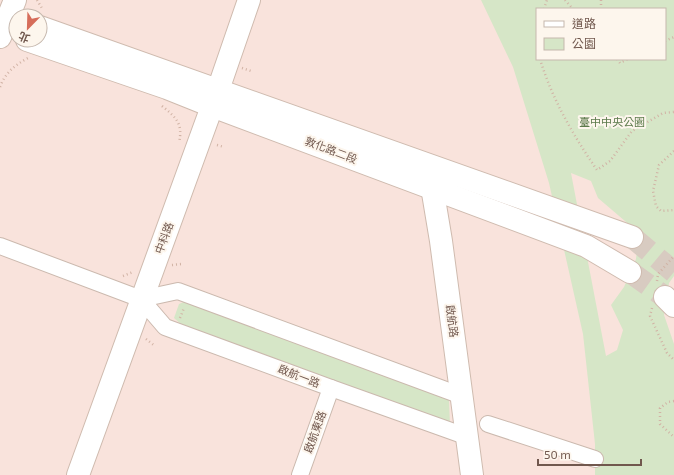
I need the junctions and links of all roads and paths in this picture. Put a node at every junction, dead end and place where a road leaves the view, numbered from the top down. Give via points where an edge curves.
1 (249, 0) edge
2 (565, 0) edge
3 (572, 8) edge
4 (48, 23) edge
5 (28, 49) edge
6 (540, 60) edge
7 (618, 60) edge
8 (626, 60) edge
9 (0, 87) edge
10 (215, 98) junction
11 (159, 103) dead end
12 (674, 112) edge
13 (178, 146) dead end
14 (674, 151) edge
15 (436, 178) junction
16 (674, 210) edge
17 (632, 237) tunnel mouth
18 (0, 246) edge
19 (136, 269) dead end
20 (630, 272) tunnel mouth
21 (120, 277) dead end
22 (190, 296) junction
23 (141, 299) junction
24 (175, 330) junction
25 (331, 388) junction
26 (462, 396) junction
27 (674, 401) edge
28 (488, 424) dead end
29 (468, 437) junction
30 (674, 437) edge
31 (595, 459) dead end
32 (78, 475) edge
33 (300, 475) edge
34 (472, 475) edge

1 - 10 street, 中科路
2 - 3 path
4 - 10 street, 敦化路二段
5 - 9 path
5 - 10 street, 敦化路二段 via 167,88
6 - 12 path via 557,105 597,170 610,161 632,131 663,113
7 - 8 path via 620,63
10 - 15 street, 敦化路二段
10 - 23 street, 中科路
11 - 13 path via 179,124 181,131
14 - 16 path via 659,165 653,191 656,206 661,211
15 - 17 street, 敦化路二段
15 - 20 street, 敦化路二段 via 586,246
15 - 26 street, 啟航路 via 442,248
18 - 23 street, 啟航一路
19 - 21 path
22 - 23 street via 178,291
22 - 24 path
22 - 26 street
23 - 24 street, 啟航一路 via 166,327
23 - 32 street, 中科路
24 - 25 street, 啟航一路
25 - 29 street, 啟航一路
25 - 33 street, 啟航東路
26 - 29 street, 啟航路
27 - 30 path via 660,408 660,424
28 - 31 street
29 - 34 street, 啟航路

